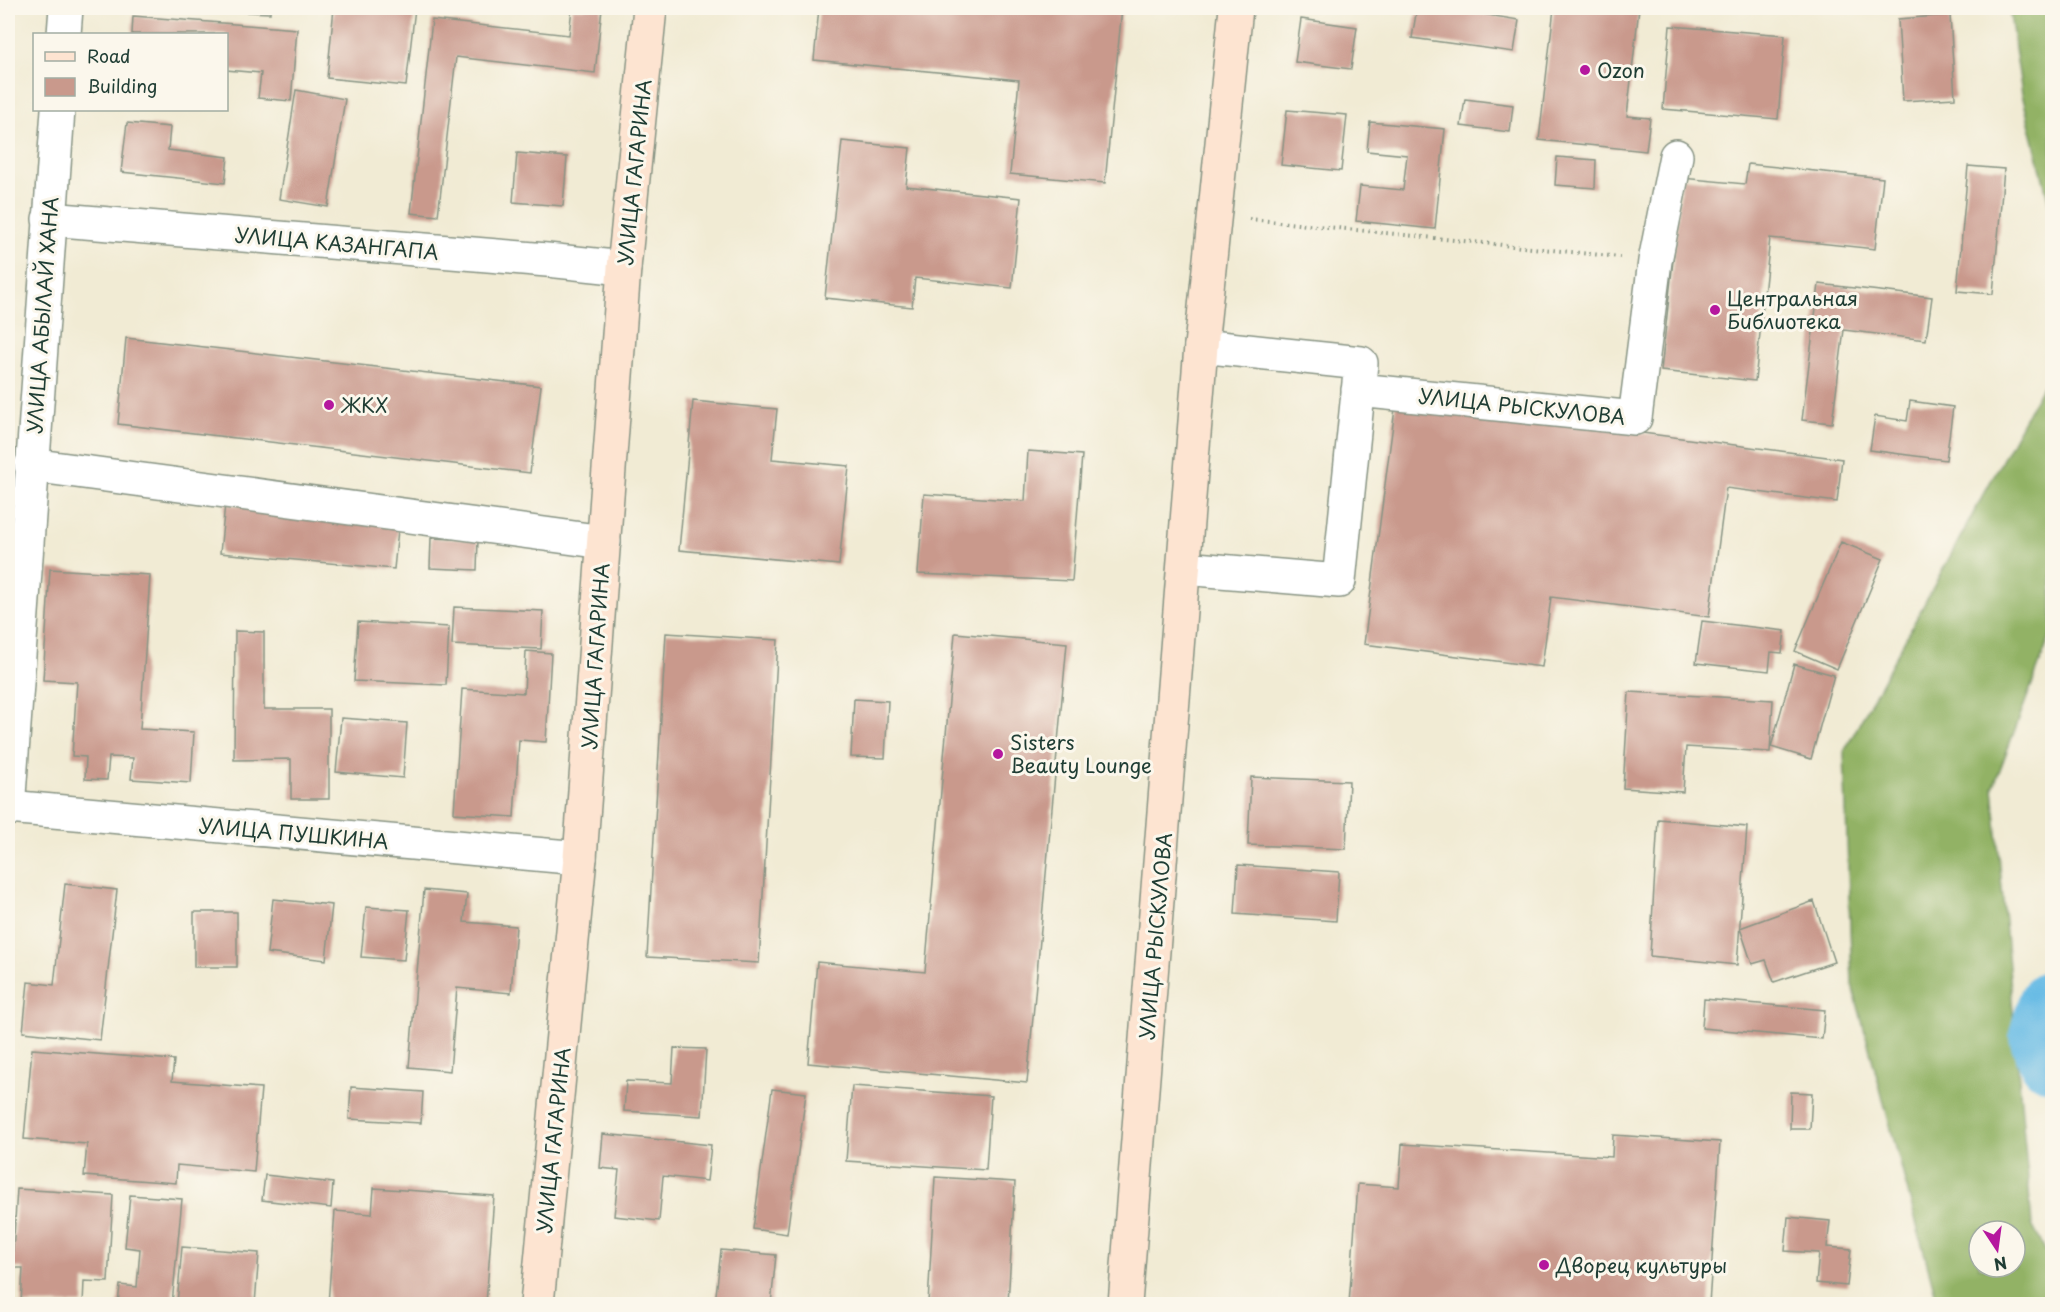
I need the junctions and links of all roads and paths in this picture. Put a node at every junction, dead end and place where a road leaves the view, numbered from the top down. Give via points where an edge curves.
1 (66, 8) edge
2 (650, 8) edge
3 (1236, 8) edge
4 (64, 33) edge
5 (58, 111) edge
6 (1676, 156) dead end
7 (1215, 216) junction
8 (49, 219) junction
9 (1655, 261) junction
10 (624, 268) junction
11 (1201, 346) junction
12 (1359, 390) junction
13 (32, 465) junction
14 (604, 542) junction
15 (1184, 568) junction
16 (8, 807) edge
17 (580, 858) junction
18 (537, 1305) edge
19 (1125, 1305) edge

1 - 4 street
2 - 10 main road, УЛИЦА ГАГАРИНА
3 - 7 main road, УЛИЦА РЫСКУЛОВА
5 - 8 street, УЛИЦА АБЫЛАЙ ХАНА
6 - 9 street, УЛИЦА РЫСКУЛОВА
7 - 9 path
7 - 11 main road, УЛИЦА РЫСКУЛОВА
8 - 10 street, УЛИЦА КАЗАНГАПА
8 - 13 street, УЛИЦА АБЫЛАЙ ХАНА
9 - 12 street, УЛИЦА РЫСКУЛОВА via 1635,418
10 - 14 main road, УЛИЦА ГАГАРИНА
11 - 12 street via 1361,363
11 - 15 main road, УЛИЦА РЫСКУЛОВА
12 - 15 street via 1339,581
13 - 14 street
13 - 16 street, УЛИЦА АБЫЛАЙ ХАНА
14 - 17 main road, УЛИЦА ГАГАРИНА
15 - 19 main road, УЛИЦА РЫСКУЛОВА
16 - 17 street, УЛИЦА ПУШКИНА
17 - 18 main road, УЛИЦА ГАГАРИНА

